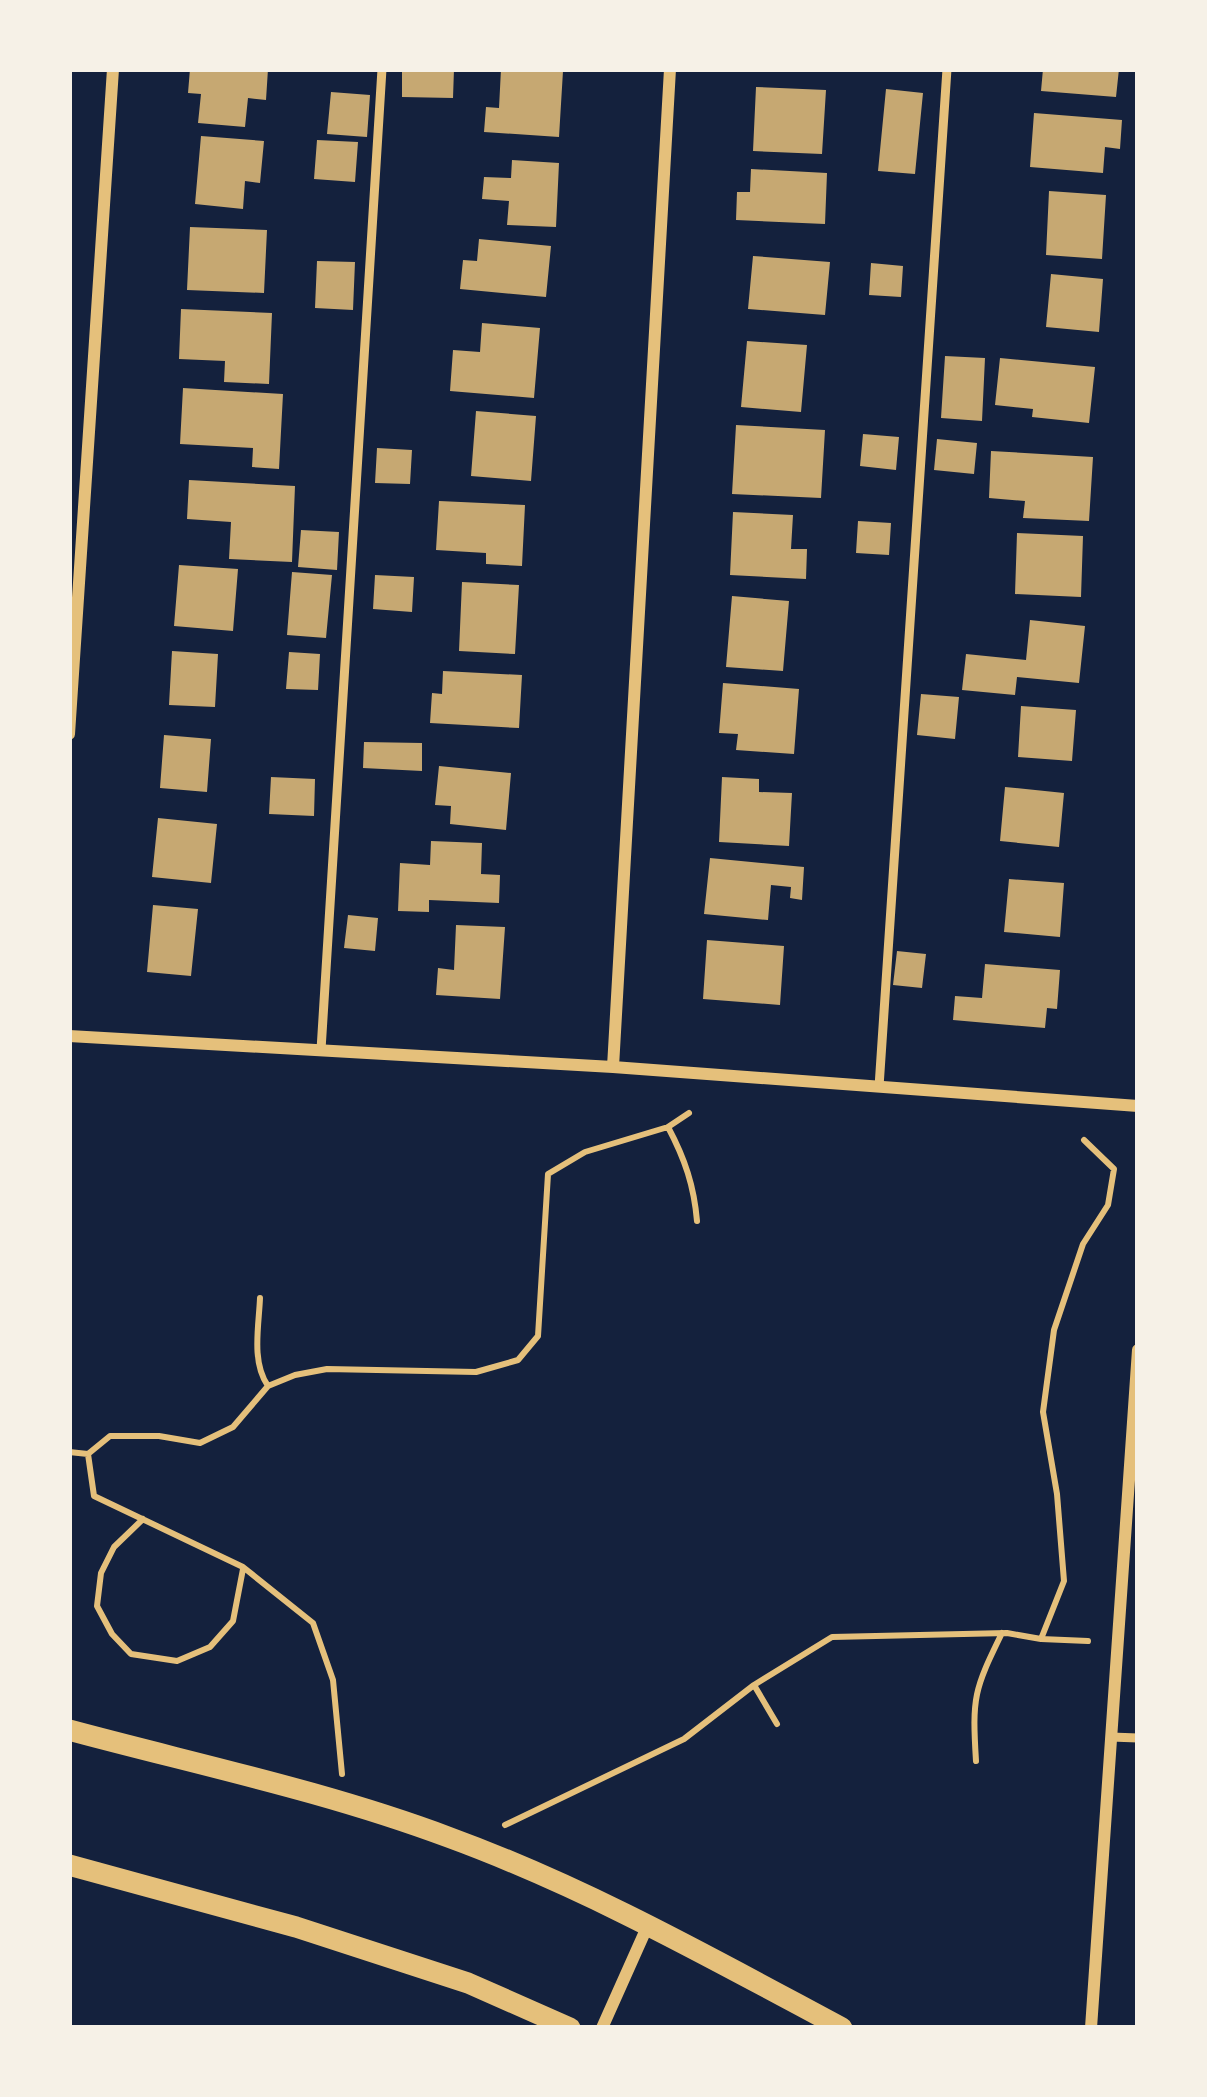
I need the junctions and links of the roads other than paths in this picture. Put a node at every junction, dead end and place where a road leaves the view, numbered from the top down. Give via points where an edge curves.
1 (113, 69) edge
2 (382, 69) edge
3 (670, 69) edge
4 (947, 69) edge
5 (69, 734) edge
6 (69, 1036) edge
7 (321, 1050) junction
8 (613, 1067) junction
9 (879, 1087) junction
10 (1138, 1106) edge
11 (1138, 1349) edge
12 (1132, 1515) edge
13 (69, 1730) edge
14 (1111, 1737) junction
15 (1138, 1738) edge
16 (69, 1865) edge
17 (648, 1924) junction
18 (570, 2028) edge
19 (602, 2028) edge
20 (842, 2028) edge
21 (1091, 2028) edge

1 - 5 street
2 - 7 lane
3 - 8 street
4 - 9 lane
6 - 7 street
7 - 8 street
8 - 9 street
9 - 10 street
11 - 12 street
12 - 14 street
13 - 17 street via 446,1836
14 - 15 lane
14 - 21 street
16 - 18 street via 296,1927 468,1983
17 - 19 street
17 - 20 street

